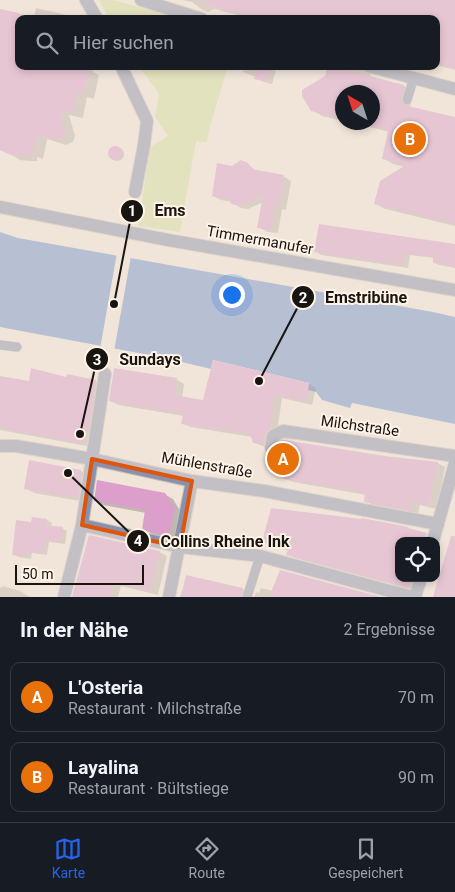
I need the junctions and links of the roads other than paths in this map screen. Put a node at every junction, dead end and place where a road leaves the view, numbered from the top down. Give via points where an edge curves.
1 (86, 0) edge
2 (141, 0) edge
3 (95, 15) edge
4 (189, 15) edge
5 (123, 70) edge
6 (383, 70) edge
7 (414, 78) junction
8 (455, 89) edge
9 (407, 100) dead end
10 (136, 190) dead end
11 (0, 207) edge
12 (455, 290) edge
13 (0, 344) edge
14 (17, 348) dead end
15 (105, 374) dead end
16 (0, 446) edge
17 (270, 447) dead end
18 (455, 456) edge
19 (92, 459) junction
20 (455, 463) edge
21 (192, 481) junction
22 (438, 524) junction
23 (82, 525) junction
24 (434, 537) edge
25 (180, 547) junction
26 (260, 556) junction
27 (420, 582) edge
28 (64, 597) edge
29 (169, 597) edge
30 (247, 597) edge
31 (414, 597) edge

1 - 3 street
2 - 4 street
5 - 10 street via 147,122
6 - 7 street
7 - 8 street
7 - 9 lane
11 - 12 street, Timmermanufer
13 - 14 lane
15 - 19 street
16 - 19 street, Mühlenstraße
17 - 18 street, Milchstraße via 273,436 282,430
19 - 21 street, Mühlenstraße
19 - 23 street
20 - 22 street
21 - 22 street, Mühlenstraße via 264,491
21 - 25 street
22 - 24 street
23 - 25 street
23 - 28 street
25 - 26 street
25 - 29 street
26 - 30 lane
26 - 31 street
27 - 31 street

